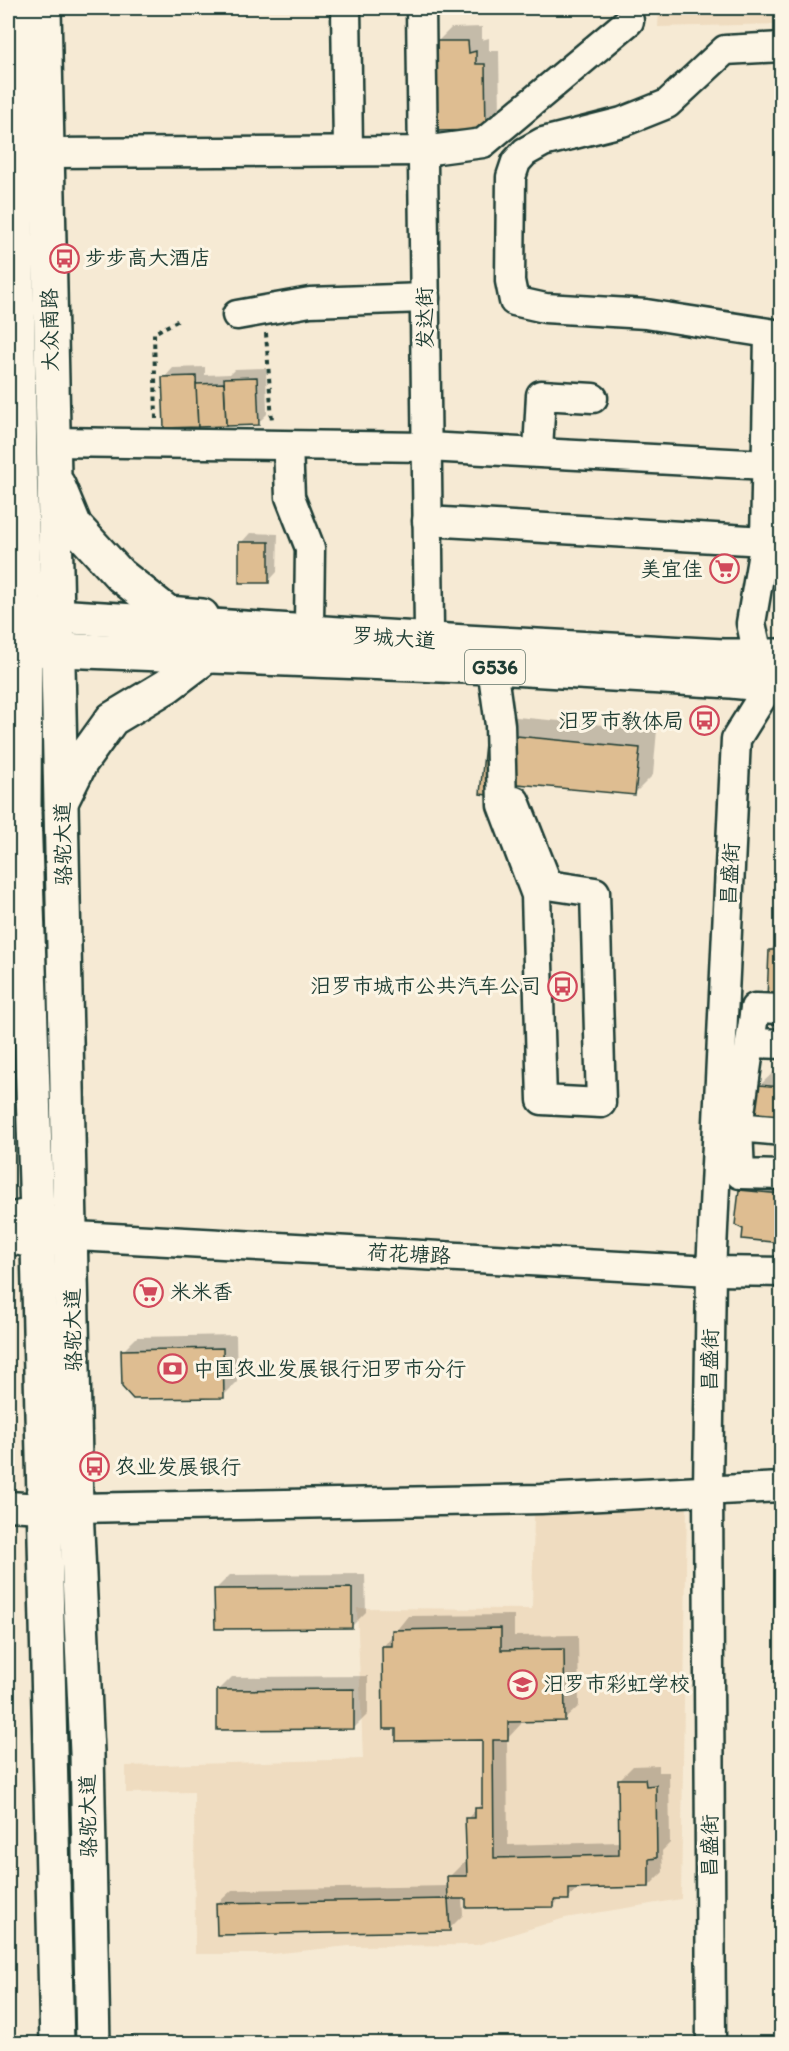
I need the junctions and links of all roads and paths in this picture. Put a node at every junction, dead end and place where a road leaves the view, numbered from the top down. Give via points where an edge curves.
1 (44, 8) edge
2 (346, 8) edge
3 (421, 8) edge
4 (11, 21) edge
5 (629, 21) dead end
6 (782, 47) edge
7 (348, 149) junction
8 (423, 151) junction
9 (46, 153) junction
10 (425, 298) junction
11 (251, 313) joint
12 (179, 321) dead end
13 (775, 335) edge
14 (593, 398) dead end
15 (156, 444) junction
16 (280, 446) junction
17 (427, 447) junction
18 (538, 451) junction
19 (52, 456) junction
20 (767, 465) junction
21 (20, 467) junction
22 (8, 516) edge
23 (427, 521) junction
24 (765, 541) junction
25 (309, 624) junction
26 (429, 629) junction
27 (29, 633) edge
28 (465, 642) junction
29 (770, 655) edge
30 (208, 656) junction
31 (492, 666) junction
32 (776, 686) edge
33 (8, 776) edge
34 (62, 800) junction
35 (502, 805) junction
36 (24, 812) junction
37 (782, 1010) edge
38 (752, 1042) junction
39 (782, 1044) edge
40 (738, 1127) junction
41 (782, 1131) edge
42 (782, 1175) edge
43 (22, 1215) edge
44 (72, 1236) junction
45 (23, 1242) edge
46 (711, 1271) junction
47 (782, 1272) edge
48 (782, 1487) edge
49 (708, 1489) junction
50 (8, 1506) edge
51 (42, 1508) junction
52 (76, 1508) junction
53 (57, 2043) edge
54 (93, 2043) edge
55 (711, 2043) edge

1 - 9 main road, 大众南路
2 - 7 street
3 - 8 street, 发达街
4 - 21 main road, 大众南路
5 - 8 street via 483,143
6 - 13 street via 725,50 667,104 622,122 543,142 520,157 511,177 510,281 514,301 545,308 646,314
7 - 8 street
7 - 9 street
8 - 10 street, 发达街
9 - 19 main road, 大众南路
10 - 11 street via 310,302
10 - 17 street, 发达街
11 - 16 path
12 - 15 path via 154,333
13 - 20 street
14 - 18 street via 541,395
15 - 16 street
15 - 19 street
16 - 17 street
16 - 25 street via 290,497 310,548
17 - 18 street
17 - 23 street, 发达街
18 - 20 street
19 - 25 main road via 75,526 120,575 168,613
19 - 27 main road, 大众南路
20 - 24 street
21 - 22 main road
21 - 27 main road, 大众南路
23 - 24 street
23 - 26 street, 发达街
24 - 29 street via 751,623
25 - 26 main road
26 - 28 main road
27 - 28 main road, 罗城大道 / G536
27 - 30 main road, 罗城大道 / G536
27 - 34 main road, 骆驼大道
27 - 36 main road, 骆驼大道
28 - 29 main road, 罗城大道 / G536 via 723,656
30 - 31 main road, 罗城大道 / G536
30 - 34 main road via 112,719 81,762
31 - 32 main road, 罗城大道 / G536
31 - 35 street via 500,725
32 - 46 street, 昌盛街 via 736,739
33 - 36 main road
34 - 44 main road, 骆驼大道
35 - 35 street via 536,895 542,1100 601,1103 595,892 548,885 515,801
36 - 43 main road, 骆驼大道
37 - 38 street via 755,1008
38 - 39 street
38 - 40 street
40 - 41 street
40 - 42 street via 740,1174
43 - 44 street
43 - 45 main road, 骆驼大道
44 - 45 street, 荷花塘路
44 - 46 street, 荷花塘路
44 - 52 main road, 骆驼大道
45 - 51 main road, 骆驼大道
46 - 47 street, 荷花塘路
46 - 49 street, 昌盛街
48 - 49 street
49 - 52 street via 541,1499
49 - 55 street, 昌盛街
50 - 51 street
51 - 53 main road, 骆驼大道
52 - 54 main road, 骆驼大道 via 87,1753

